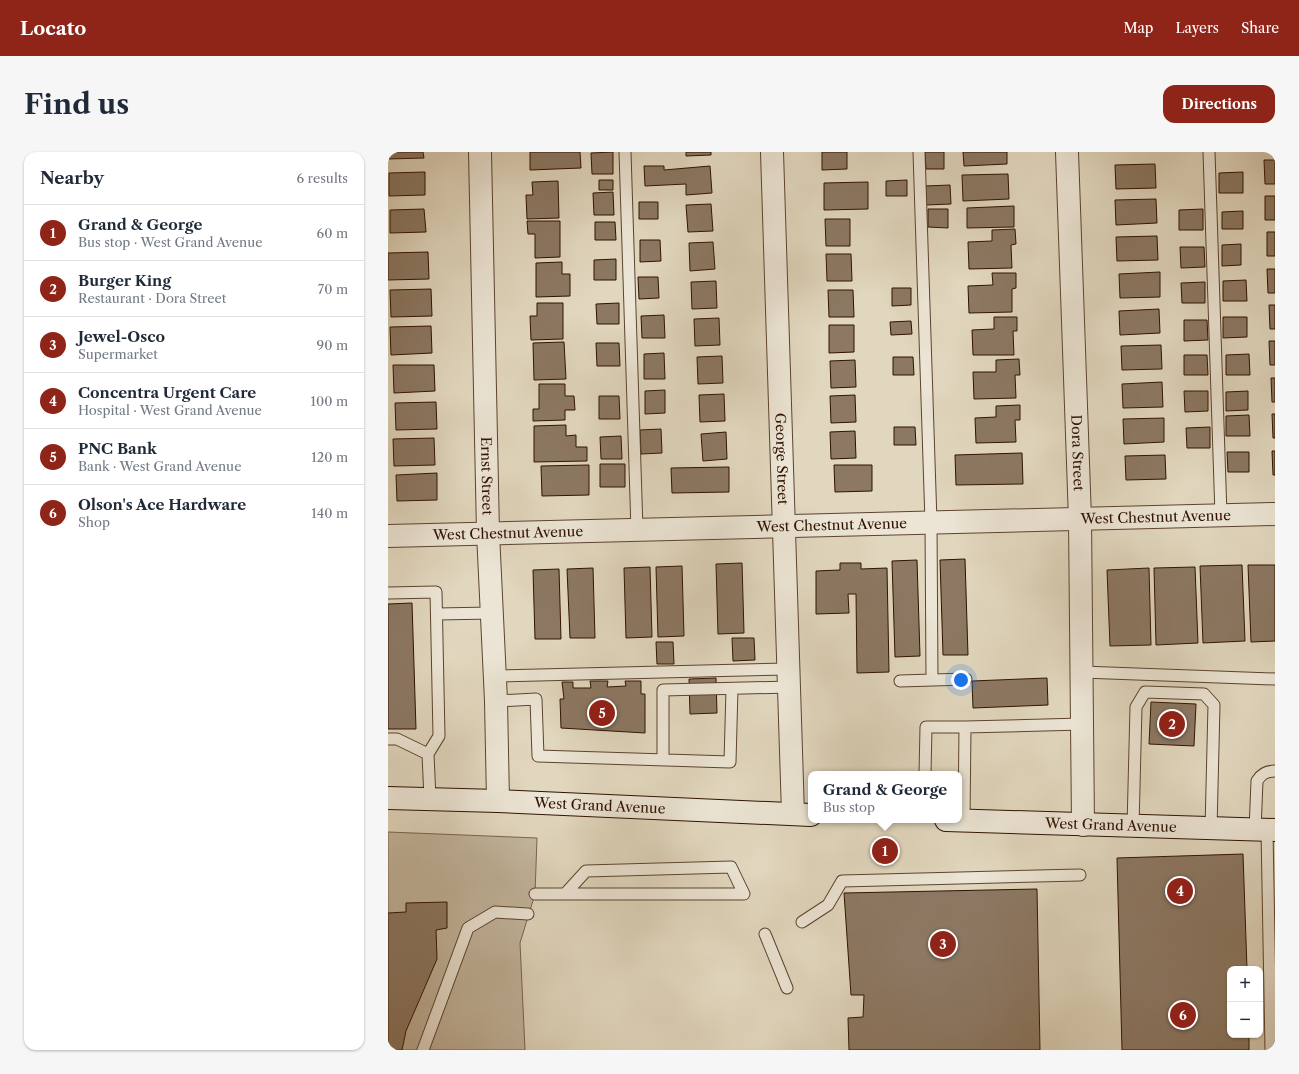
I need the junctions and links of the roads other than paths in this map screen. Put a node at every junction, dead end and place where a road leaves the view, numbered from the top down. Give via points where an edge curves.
1 (480, 152) edge
2 (625, 152) edge
3 (772, 152) edge
4 (919, 152) edge
5 (1067, 152) edge
6 (1209, 152) edge
7 (1275, 514) edge
8 (1221, 515) junction
9 (1080, 519) junction
10 (931, 522) junction
11 (784, 526) junction
12 (637, 530) junction
13 (488, 533) junction
14 (388, 536) edge
15 (388, 593) edge
16 (492, 613) junction
17 (437, 614) junction
18 (1082, 672) junction
19 (495, 676) junction
20 (788, 678) junction
21 (966, 679) dead end
22 (1275, 679) edge
23 (932, 680) junction
24 (900, 681) dead end
25 (732, 689) junction
26 (496, 701) junction
27 (1082, 724) junction
28 (965, 727) junction
29 (388, 739) edge
30 (428, 754) junction
31 (663, 760) junction
32 (925, 771) edge
33 (960, 771) edge
34 (1275, 771) edge
35 (388, 798) edge
36 (430, 799) junction
37 (498, 800) junction
38 (802, 814) edge
39 (962, 820) edge
40 (1083, 825) junction
41 (1133, 827) junction
42 (1211, 829) junction
43 (1266, 830) edge
44 (1080, 875) dead end
45 (1271, 878) edge
46 (535, 894) dead end
47 (565, 894) junction
48 (528, 914) dead end
49 (802, 922) dead end
50 (765, 934) dead end
51 (1272, 942) edge
52 (787, 988) dead end
53 (423, 1050) edge
54 (1272, 1050) edge

1 - 13 street, Ernst Street
2 - 12 lane
3 - 11 street, George Street
4 - 10 lane
5 - 9 street, Dora Street
6 - 8 lane
7 - 8 street, West Chestnut Avenue
8 - 9 street, West Chestnut Avenue
9 - 10 street, West Chestnut Avenue
9 - 18 street, Dora Street
10 - 11 street, West Chestnut Avenue
10 - 23 lane
11 - 12 street, West Chestnut Avenue
11 - 20 street, George Street
12 - 13 street, West Chestnut Avenue
13 - 14 street, West Chestnut Avenue
13 - 16 street, Ernst Street
15 - 17 lane via 436,592
16 - 17 lane
16 - 19 street, Ernst Street
17 - 30 lane via 439,736
18 - 22 lane
18 - 27 street, Dora Street
19 - 20 lane
19 - 26 street, Ernst Street
20 - 25 lane
20 - 38 street, George Street
21 - 23 lane
23 - 24 lane
25 - 31 lane via 663,690
25 - 31 lane via 730,762
26 - 31 lane via 536,699 538,756
26 - 37 street, Ernst Street
27 - 28 lane
27 - 40 street, Dora Street
28 - 32 lane via 926,727
28 - 33 lane
29 - 30 lane via 397,740
30 - 36 lane
34 - 43 lane via 1260,775 1257,781
35 - 36 street, West Grand Avenue
36 - 37 street, West Grand Avenue
37 - 38 street, West Grand Avenue
39 - 40 street, West Grand Avenue
40 - 41 street, West Grand Avenue
41 - 42 street, West Grand Avenue
41 - 42 lane via 1136,707 1145,692 1204,694 1214,705
42 - 43 street, West Grand Avenue
43 - 45 lane
44 - 49 lane via 842,881 828,905
45 - 51 lane
46 - 47 lane
47 - 47 lane via 586,871 731,867 744,894
48 - 53 lane via 495,912 468,928
50 - 52 lane
51 - 54 lane

